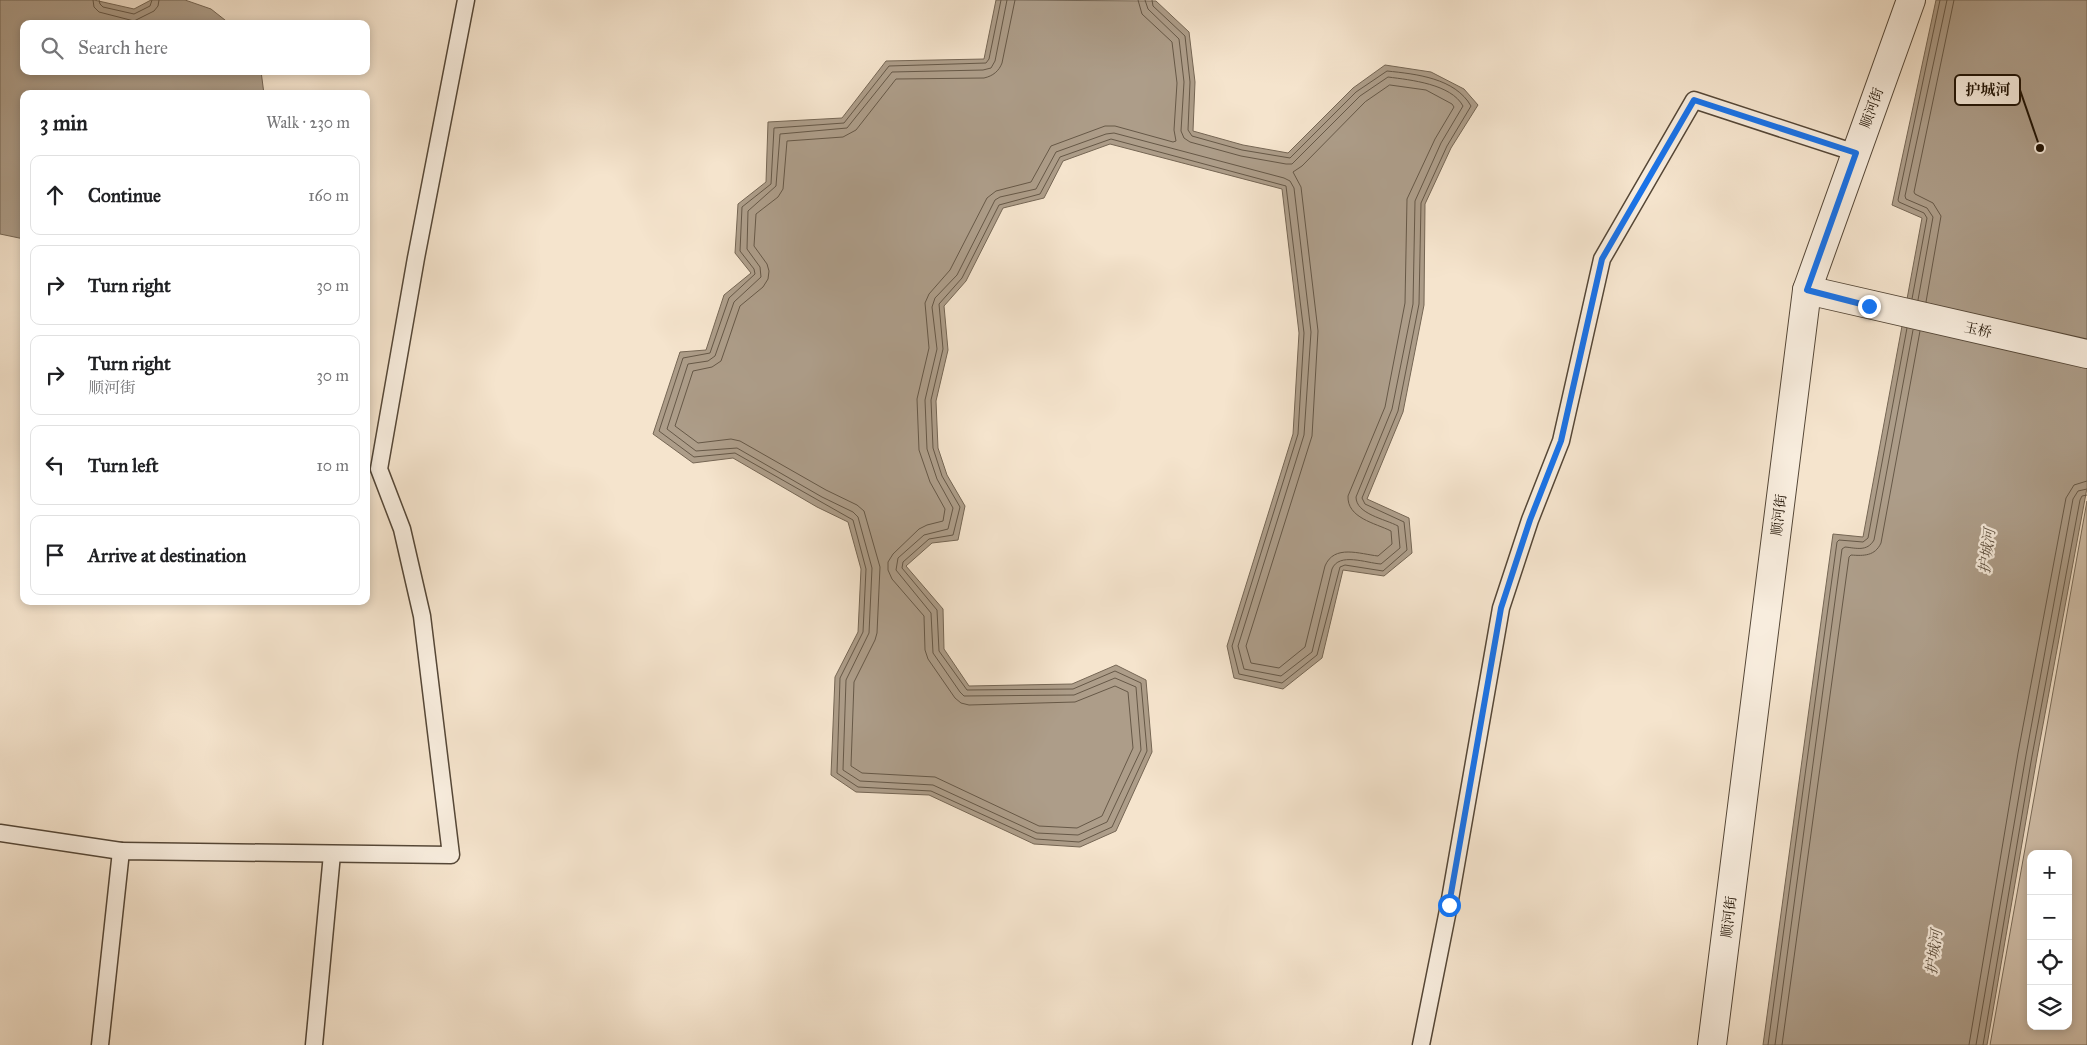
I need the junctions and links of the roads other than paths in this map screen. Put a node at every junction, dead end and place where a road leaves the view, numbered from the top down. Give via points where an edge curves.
1 (466, 0) edge
2 (1911, 0) edge
3 (1856, 153) junction
4 (1807, 290) junction
5 (2087, 354) edge
6 (0, 833) edge
7 (121, 851) junction
8 (332, 854) junction
9 (100, 1045) edge
10 (314, 1045) edge
11 (1421, 1045) edge
12 (1712, 1045) edge

1 - 8 lane via 379,470 402,529 422,616 451,855
2 - 3 street, 顺河街
3 - 4 street, 顺河街
3 - 11 lane via 1694,100 1602,259 1561,441 1501,608
4 - 5 street, 玉桥
4 - 12 street, 顺河街
6 - 7 lane
7 - 8 lane
7 - 9 lane
8 - 10 lane

